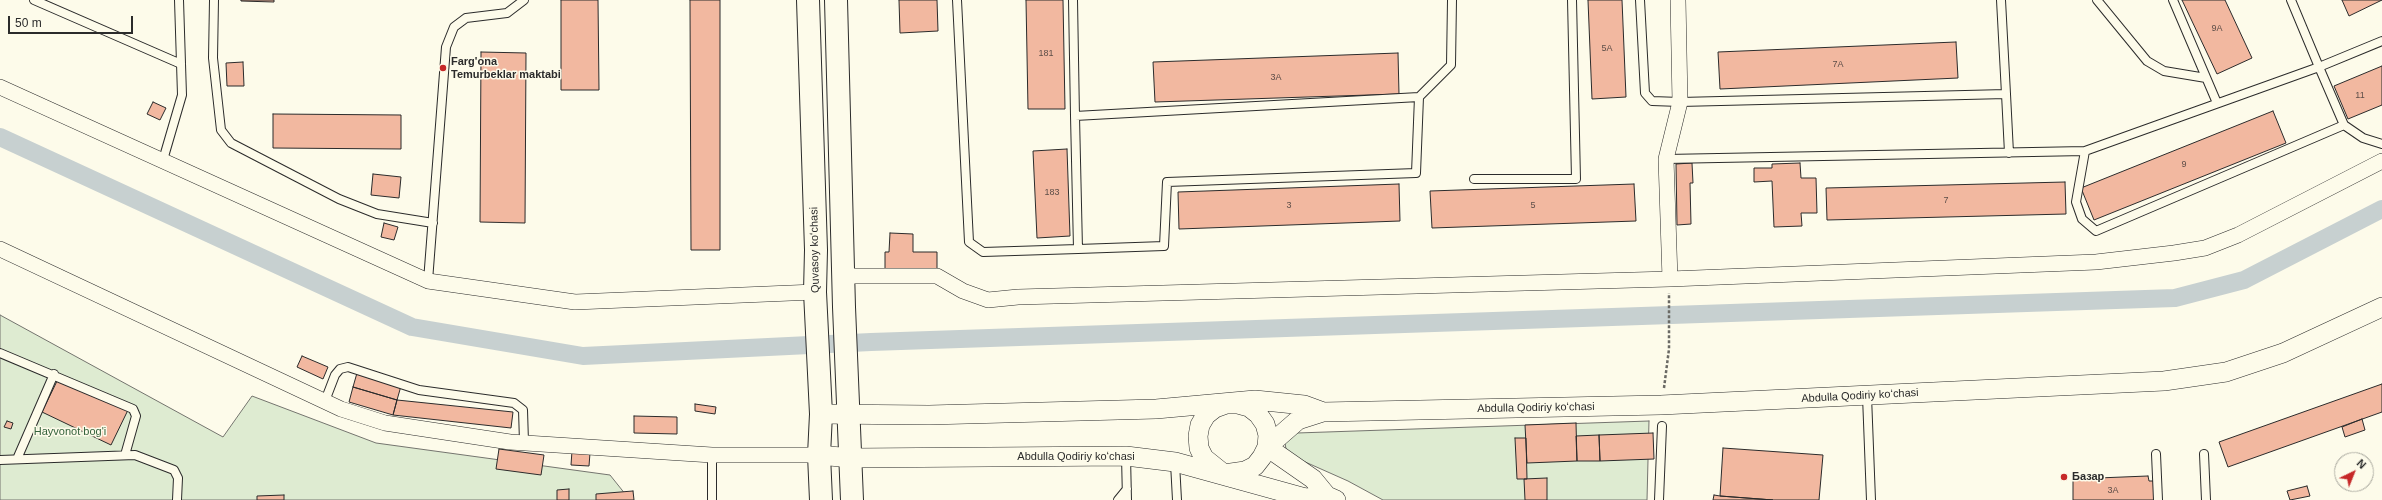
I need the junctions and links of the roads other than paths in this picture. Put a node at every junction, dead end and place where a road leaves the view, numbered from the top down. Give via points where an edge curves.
1 (34, 0) edge
2 (179, 0) edge
3 (214, 0) edge
4 (524, 0) edge
5 (808, 0) edge
6 (836, 0) edge
7 (957, 0) edge
8 (1074, 0) edge
9 (1452, 0) edge
10 (1572, 0) edge
11 (1640, 0) edge
12 (1678, 0) edge
13 (2001, 0) edge
14 (2097, 0) edge
15 (2173, 0) edge
16 (2291, 0) edge
17 (2382, 41) edge
18 (181, 64) junction
19 (2319, 67) junction
20 (2206, 78) junction
21 (0, 87) edge
22 (2006, 94) junction
23 (1419, 97) junction
24 (1680, 102) junction
25 (2217, 104) junction
26 (1075, 116) junction
27 (2344, 125) junction
28 (2382, 144) edge
29 (2085, 151) junction
30 (2009, 153) junction
31 (1666, 159) junction
32 (163, 160) junction
33 (2382, 161) edge
34 (1474, 179) dead end
35 (433, 223) junction
36 (0, 249) edge
37 (1078, 249) junction
38 (1670, 279) junction
39 (844, 280) junction
40 (428, 281) junction
41 (816, 300) junction
42 (2382, 307) edge
43 (0, 353) edge
44 (54, 374) junction
45 (1868, 396) junction
46 (325, 401) junction
47 (1226, 404) junction
48 (1323, 412) junction
49 (850, 413) junction
50 (821, 414) junction
51 (1662, 426) dead end
52 (524, 442) junction
53 (1267, 447) junction
54 (712, 454) junction
55 (2156, 454) dead end
56 (2204, 454) dead end
57 (125, 455) junction
58 (819, 456) junction
59 (1126, 456) junction
60 (851, 458) junction
61 (17, 459) junction
62 (0, 460) edge
63 (1175, 462) junction
64 (1224, 474) junction
65 (1127, 489) junction
66 (1332, 498) edge
67 (178, 500) edge
68 (712, 500) edge
69 (821, 500) edge
70 (852, 500) edge
71 (1118, 500) edge
72 (1127, 500) edge
73 (1177, 500) edge
74 (1659, 500) edge
75 (1871, 500) edge
76 (2158, 500) edge
77 (2206, 500) edge

1 - 18 lane
2 - 18 lane
3 - 35 lane via 213,58 220,130 231,143 339,199 377,214
4 - 35 lane via 507,13 466,18 454,27 446,47
5 - 41 main road, Quvasoy koʻchasi
6 - 39 main road
7 - 37 lane via 969,242 983,252
8 - 26 lane
9 - 23 lane via 1451,65
10 - 34 lane via 1576,179
11 - 24 lane via 1645,93 1652,101
12 - 24 street
13 - 22 lane
14 - 20 lane via 2147,61 2164,71
15 - 20 lane
16 - 19 lane
17 - 19 lane
18 - 32 lane via 182,95
19 - 25 lane
19 - 27 lane
20 - 25 lane
21 - 32 street
22 - 24 lane
22 - 30 lane
23 - 26 lane
23 - 37 lane via 1416,173 1167,182 1164,246
24 - 31 street
25 - 29 lane
26 - 37 lane
27 - 28 lane via 2363,138
27 - 29 lane via 2096,231 2082,219 2076,202
29 - 30 lane
30 - 31 lane
31 - 38 street
32 - 40 street
33 - 38 street via 2238,235 2205,248 2096,262
35 - 40 lane
36 - 46 street
38 - 39 street via 1018,297 988,300 963,291 937,276
39 - 49 main road
40 - 41 street via 575,302
41 - 50 main road, Quvasoy koʻchasi
42 - 45 street, Abdulla Qodiriy koʻchasi via 2283,354 2226,372 2164,381
43 - 44 lane
44 - 57 lane via 132,409 136,416
44 - 61 lane
45 - 48 street, Abdulla Qodiriy koʻchasi via 1661,405
45 - 75 lane
46 - 52 street via 341,409 386,423
46 - 52 lane via 335,375 340,369 348,367 419,390 514,403 523,410
47 - 48 street, Abdulla Qodiriy koʻchasi via 1255,400 1304,405
47 - 49 street, Abdulla Qodiriy koʻchasi via 1156,409 929,415
47 - 53 street via 1249,407 1258,414 1265,424
47 - 64 street via 1206,415 1200,425 1198,436 1199,448 1204,458
48 - 53 street, Abdulla Qodiriy koʻchasi via 1298,420
49 - 50 street, Abdulla Qodiriy koʻchasi
49 - 60 main road
50 - 58 main road, Quvasoy koʻchasi
51 - 74 lane
52 - 54 street
53 - 64 street via 1255,466 1245,471
53 - 66 street, Abdulla Qodiriy koʻchasi via 1313,479
54 - 58 street
54 - 68 lane
55 - 76 lane
56 - 77 lane
57 - 61 lane
57 - 67 lane via 136,455 174,470 178,478
58 - 60 street, Abdulla Qodiriy koʻchasi
58 - 69 main road, Quvasoy koʻchasi
59 - 60 street, Abdulla Qodiriy koʻchasi
59 - 63 street, Abdulla Qodiriy koʻchasi
59 - 65 lane
60 - 70 main road
61 - 62 lane
63 - 64 street, Abdulla Qodiriy koʻchasi
63 - 73 lane
64 - 66 street, Abdulla Qodiriy koʻchasi via 1305,498
65 - 71 lane
65 - 72 lane

